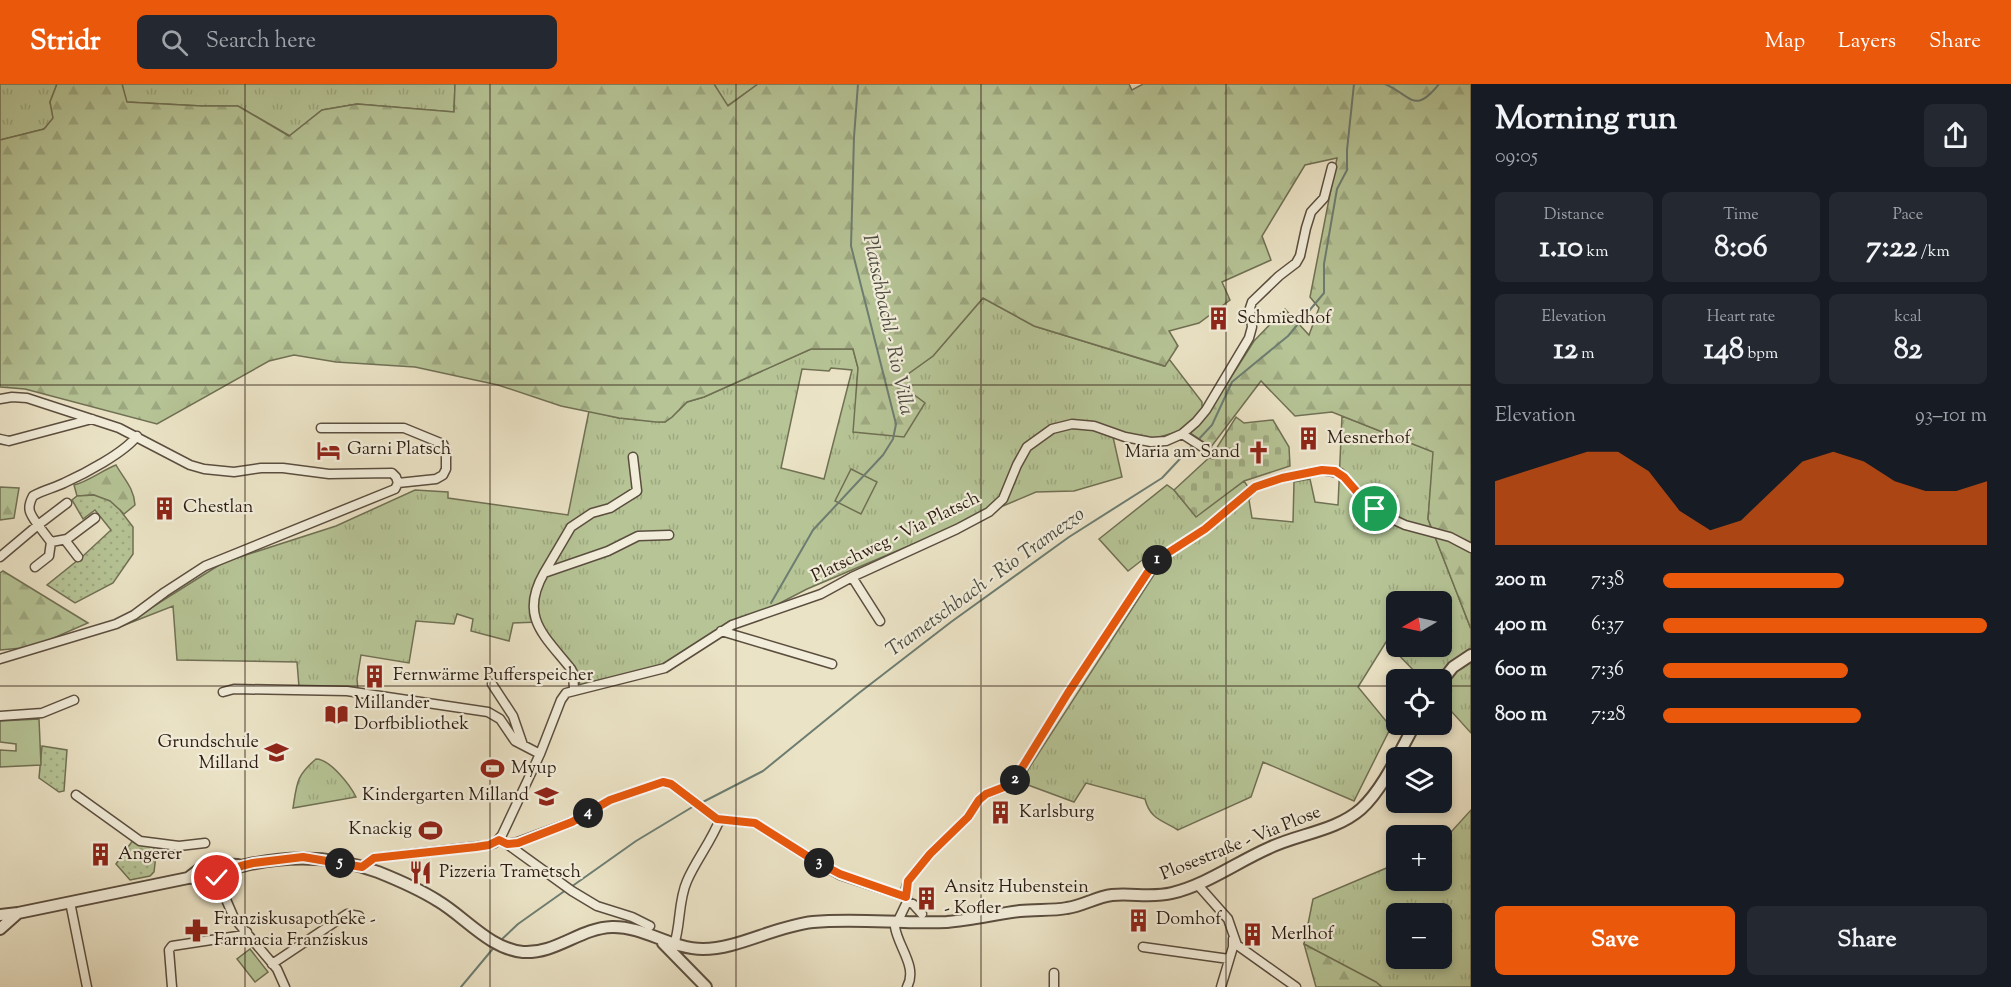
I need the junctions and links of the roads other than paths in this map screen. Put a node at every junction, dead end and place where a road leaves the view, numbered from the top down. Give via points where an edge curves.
1 (1332, 167) dead end
2 (0, 399) edge
3 (93, 419) junction
4 (321, 428) dead end
5 (1184, 435) junction
6 (137, 436) junction
7 (0, 439) edge
8 (1209, 452) dead end
9 (633, 457) dead end
10 (398, 483) junction
11 (68, 503) dead end
12 (94, 518) dead end
13 (38, 525) junction
14 (669, 536) dead end
15 (65, 540) junction
16 (51, 542) junction
17 (1471, 548) edge
18 (0, 557) edge
19 (78, 557) dead end
20 (36, 567) dead end
21 (544, 573) junction
22 (852, 577) junction
23 (880, 621) dead end
24 (721, 631) junction
25 (1471, 655) edge
26 (0, 659) edge
27 (832, 664) dead end
28 (1451, 669) edge
29 (492, 684) dead end
30 (574, 690) junction
31 (223, 692) dead end
32 (74, 700) dead end
33 (0, 716) edge
34 (1409, 735) edge
35 (523, 745) junction
36 (540, 754) junction
37 (76, 795) dead end
38 (720, 819) junction
39 (503, 842) junction
40 (205, 843) dead end
41 (362, 867) junction
42 (236, 868) junction
43 (211, 871) junction
44 (1197, 884) junction
45 (222, 888) junction
46 (907, 899) junction
47 (70, 902) junction
48 (18, 913) junction
49 (922, 914) dead end
50 (0, 915) edge
51 (359, 916) dead end
52 (898, 921) junction
53 (650, 926) dead end
54 (0, 930) edge
55 (247, 932) junction
56 (1233, 936) junction
57 (661, 940) junction
58 (674, 945) junction
59 (1143, 947) dead end
60 (698, 949) junction
61 (1229, 959) junction
62 (272, 964) junction
63 (687, 967) junction
64 (1054, 973) dead end
65 (87, 987) edge
66 (172, 987) edge
67 (285, 987) edge
68 (706, 987) edge
69 (907, 987) edge
70 (1054, 987) edge
71 (1221, 987) edge
72 (1296, 987) edge

1 - 5 street via 1324,198 1311,212 1300,256 1252,302 1249,338 1206,410
2 - 3 street via 27,398
3 - 6 street
3 - 7 street via 9,441
4 - 10 street via 404,428 443,444 443,475
5 - 8 street
5 - 22 street, Platschweg - Via Platsch via 1151,442 1094,426 1072,424 1052,429 1027,447 1003,499 989,512
6 - 10 street via 204,469 381,472 392,473
6 - 13 street via 107,459 33,496 28,505
9 - 21 street via 637,491 571,527
10 - 26 street via 395,489 205,566 116,624
11 - 13 street
12 - 15 street
13 - 16 street
13 - 18 street
14 - 21 street via 638,536
15 - 16 street
15 - 19 street
16 - 20 street via 49,556
17 - 46 street via 1388,517 1335,471 1322,470 1255,487 1205,529 1154,562 1012,784 979,800 908,881
21 - 30 street via 535,592 533,612 541,632 571,669
22 - 23 street
22 - 24 street, Platschweg - Via Platsch via 811,598
24 - 27 street
24 - 30 street, Platschweg - Via Platsch via 665,668
25 - 28 street
29 - 35 street via 513,716
30 - 36 street via 561,700
31 - 35 street via 347,691 482,711 500,719 515,741
32 - 33 street via 42,713
34 - 44 street, Plosestraße - Via Plose via 1361,809 1270,847
35 - 36 street
36 - 39 street
37 - 40 street via 140,841 179,846
38 - 39 street via 671,784 659,782 610,800 556,829 518,843
38 - 46 street via 755,823 840,874
38 - 58 street via 686,882
39 - 41 street via 374,858
39 - 53 street via 597,906
41 - 42 street, Plosestraße - Via Plose via 303,857
41 - 57 street, Plosestraße - Via Plose via 426,893 497,944 515,951 539,951 589,931 617,927
42 - 43 street, Plosestraße - Via Plose
42 - 45 street
43 - 45 street
43 - 47 street, Plosestraße - Via Plose
44 - 52 street, Plosestraße - Via Plose via 1174,893 1110,896 1067,908 946,922
44 - 56 street via 1228,919
45 - 55 street via 234,918
46 - 49 street
46 - 52 street
47 - 48 street, Plosestraße - Via Plose
47 - 65 street
48 - 50 street, Plosestraße - Via Plose
48 - 54 street
51 - 62 street via 347,914
52 - 60 street, Plosestraße - Via Plose via 813,922 725,947
52 - 69 street via 896,931 911,970
55 - 62 street
55 - 66 street via 172,946
56 - 61 street
56 - 72 street via 1243,950
57 - 58 street, Plosestraße - Via Plose
57 - 63 street
58 - 60 street, Plosestraße - Via Plose
59 - 61 street
60 - 63 street
61 - 71 street
62 - 67 street
63 - 68 street
64 - 70 street

